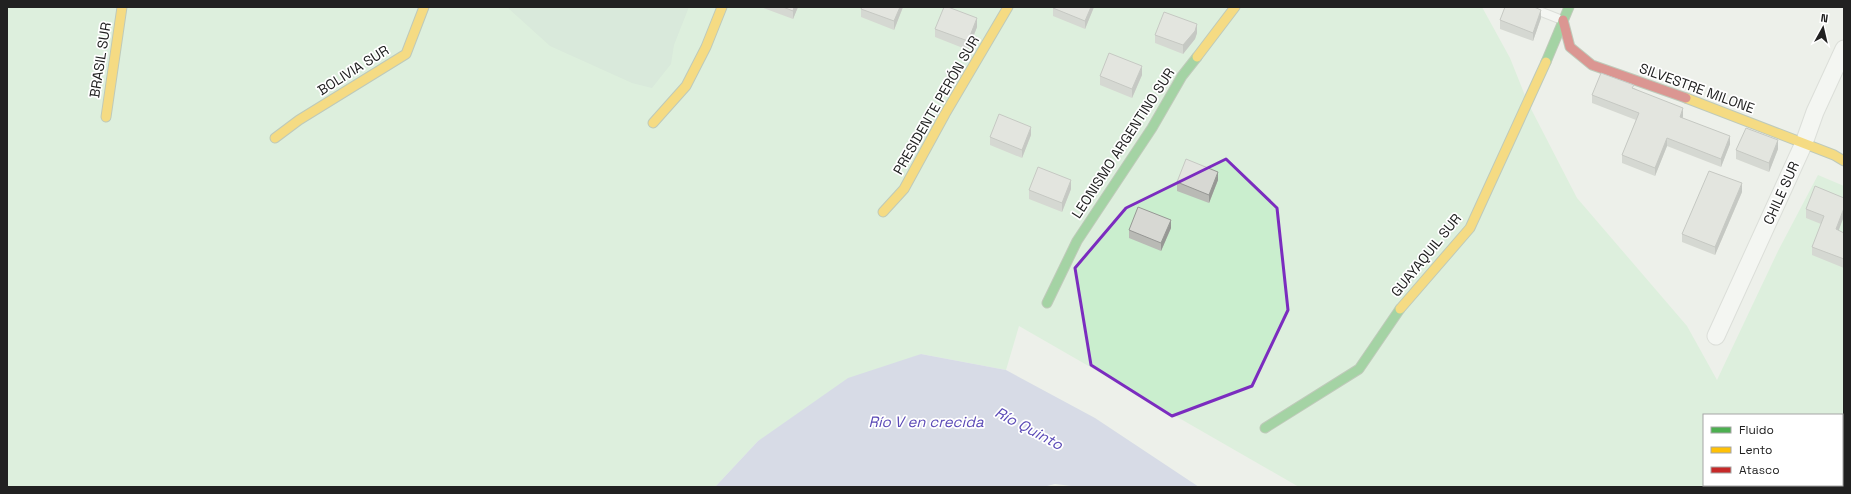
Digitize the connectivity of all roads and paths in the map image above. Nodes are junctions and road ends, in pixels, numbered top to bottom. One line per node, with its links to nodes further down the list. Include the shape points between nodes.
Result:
1 (122, 7): 10 (street, BRASIL SUR)
2 (424, 7): 12 (street, BOLIVIA SUR, via 406,54 299,120)
3 (722, 7): 11 (street, via 706,47 686,86)
4 (1008, 7): 15 (street, PRESIDENTE PERÓN SUR, via 904,189)
5 (1235, 7): 16 (street, LEONISMO ARGENTINO SUR, via 1182,76 1152,128 1077,241)
6 (1529, 7): 8 (lane)
7 (1569, 7): 8 (street, GUAYAQUIL SUR)
8 (1563, 20): 13 (street, SILVESTRE MILONE, via 1570,47 1592,65 1716,108); 18 (street, GUAYAQUIL SUR, via 1470,228 1404,303 1359,369)
9 (1844, 49): 13 (street, CHILE SUR)
10 (106, 117)
11 (653, 123)
12 (275, 138)
13 (1804, 143): 14 (street, SILVESTRE MILONE); 17 (street, CHILE SUR)
14 (1844, 161)
15 (883, 212)
16 (1047, 303)
17 (1716, 336)
18 (1265, 428)

